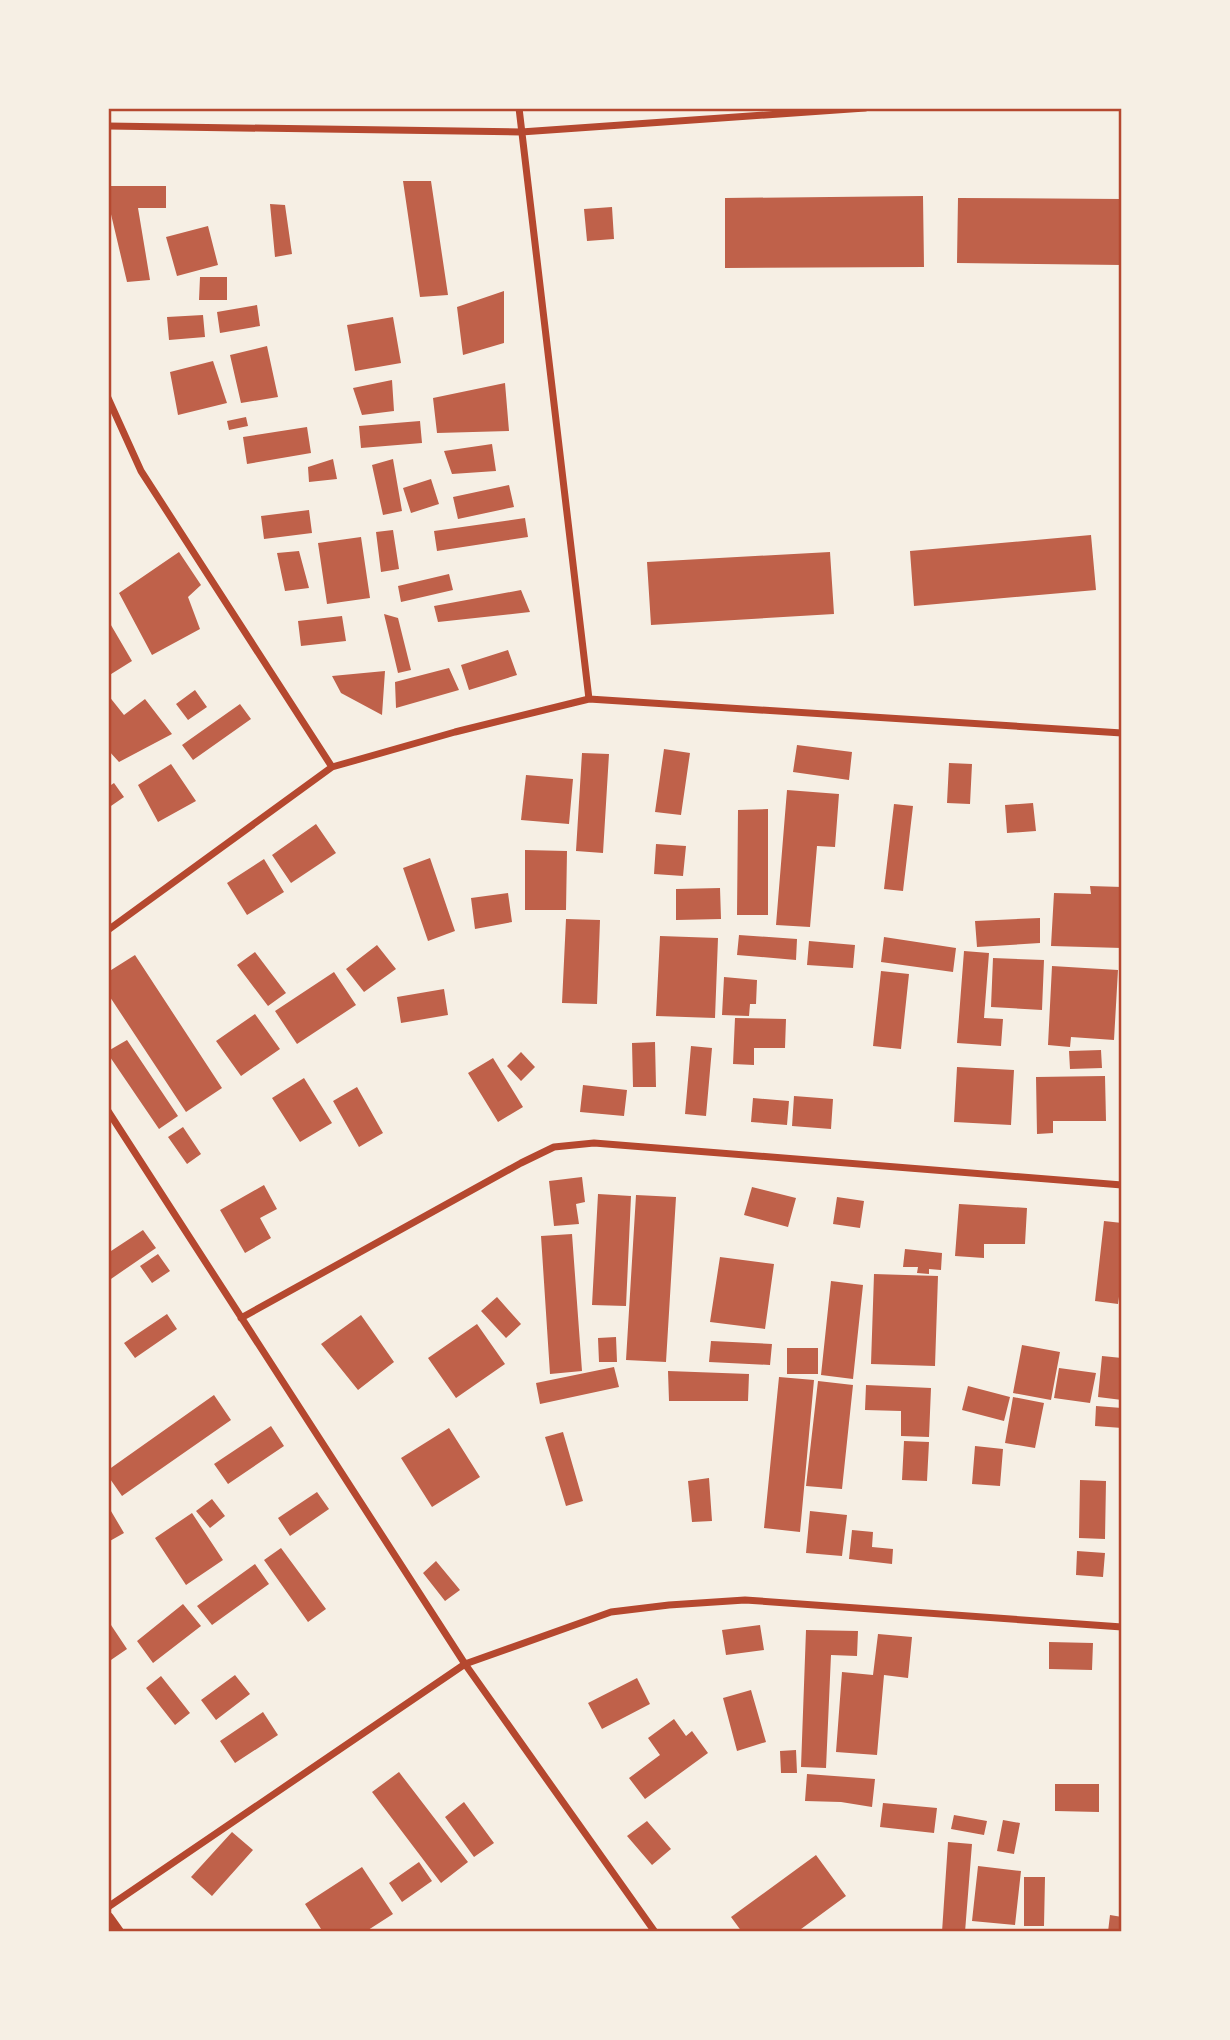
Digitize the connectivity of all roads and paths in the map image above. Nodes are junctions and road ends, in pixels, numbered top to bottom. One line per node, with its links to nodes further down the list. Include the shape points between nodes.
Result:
1 (519, 108): 4 (street)
2 (865, 108): 4 (street)
3 (108, 126): 4 (street)
4 (522, 132): 6 (street)
5 (108, 398): 8 (street, via 141,471)
6 (589, 699): 7 (street); 8 (street)
7 (1122, 733)
8 (332, 767): 9 (street)
9 (108, 930)
10 (108, 1111): 12 (street)
11 (1122, 1185): 12 (street, via 594,1143 554,1147)
12 (241, 1318): 14 (street)
13 (1122, 1628): 14 (street, via 745,1600 611,1612)
14 (466, 1664): 15 (street); 18 (street)
15 (108, 1906)
16 (108, 1918): 17 (street)
17 (118, 1931)
18 (655, 1931)

